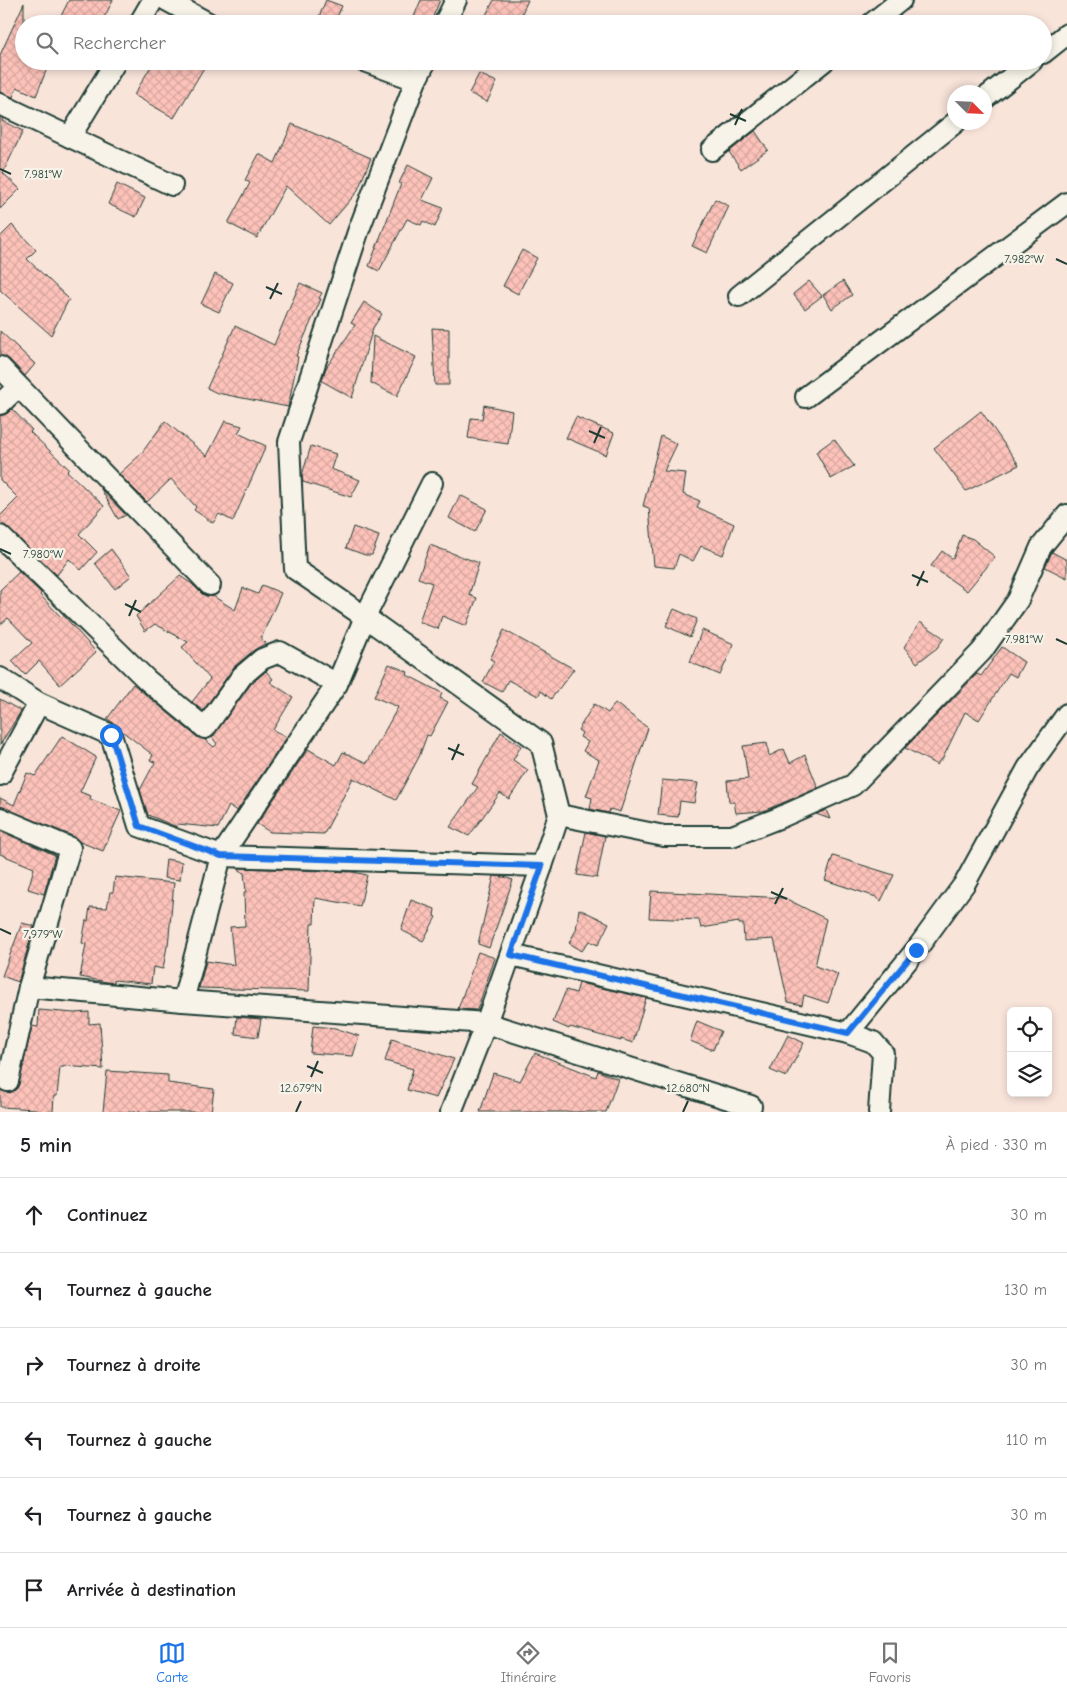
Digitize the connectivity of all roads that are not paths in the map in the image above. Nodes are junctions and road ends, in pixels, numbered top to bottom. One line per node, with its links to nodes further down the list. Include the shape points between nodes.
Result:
1 (153, 0): 5 (street)
2 (456, 0): 7 (street)
3 (901, 0): 8 (street)
4 (181, 3): 6 (street)
5 (144, 15)
6 (198, 15)
7 (448, 15)
8 (882, 15)
9 (1067, 34): 10 (street)
10 (1052, 45)
11 (111, 70): 20 (street)
12 (389, 70): 16 (street)
13 (421, 70): 16 (street)
14 (813, 70): 21 (street)
15 (1021, 70): 17 (street)
16 (416, 80): 33 (street, via 358,232 289,442 295,568)
17 (992, 93)
18 (0, 104): 20 (street)
19 (947, 129): 24 (street)
20 (70, 137): 22 (street)
21 (712, 150)
22 (172, 185)
23 (1067, 203): 27 (street)
24 (739, 296)
25 (0, 367): 26 (street)
26 (18, 387): 28 (street); 32 (street)
27 (806, 396)
28 (0, 404)
29 (432, 483): 33 (street)
30 (1067, 515): 39 (street, via 1041,547 1018,600 982,650 853,785 732,836 664,836)
31 (0, 536): 35 (street, via 147,680 205,728 242,676 262,659 280,652)
32 (210, 584)
33 (365, 617): 35 (street); 39 (street, via 541,743)
34 (0, 678): 36 (street)
35 (337, 684): 41 (street)
36 (40, 703): 38 (street); 41 (street, via 111,735 139,826)
37 (1067, 714): 47 (street, via 1028,768 965,883 916,950)
38 (0, 775)
39 (559, 815): 42 (street)
40 (0, 818): 44 (street, via 70,848)
41 (221, 856): 42 (street); 45 (street)
42 (542, 866): 43 (street)
43 (511, 955): 46 (street); 47 (street)
44 (29, 987): 45 (street); 48 (street, via 8,1081)
45 (183, 1001): 46 (street)
46 (486, 1024): 49 (street); 50 (street)
47 (848, 1033): 51 (street, via 873,1042 883,1053)
48 (0, 1077)
49 (751, 1106)
50 (451, 1112)
51 (879, 1112)

